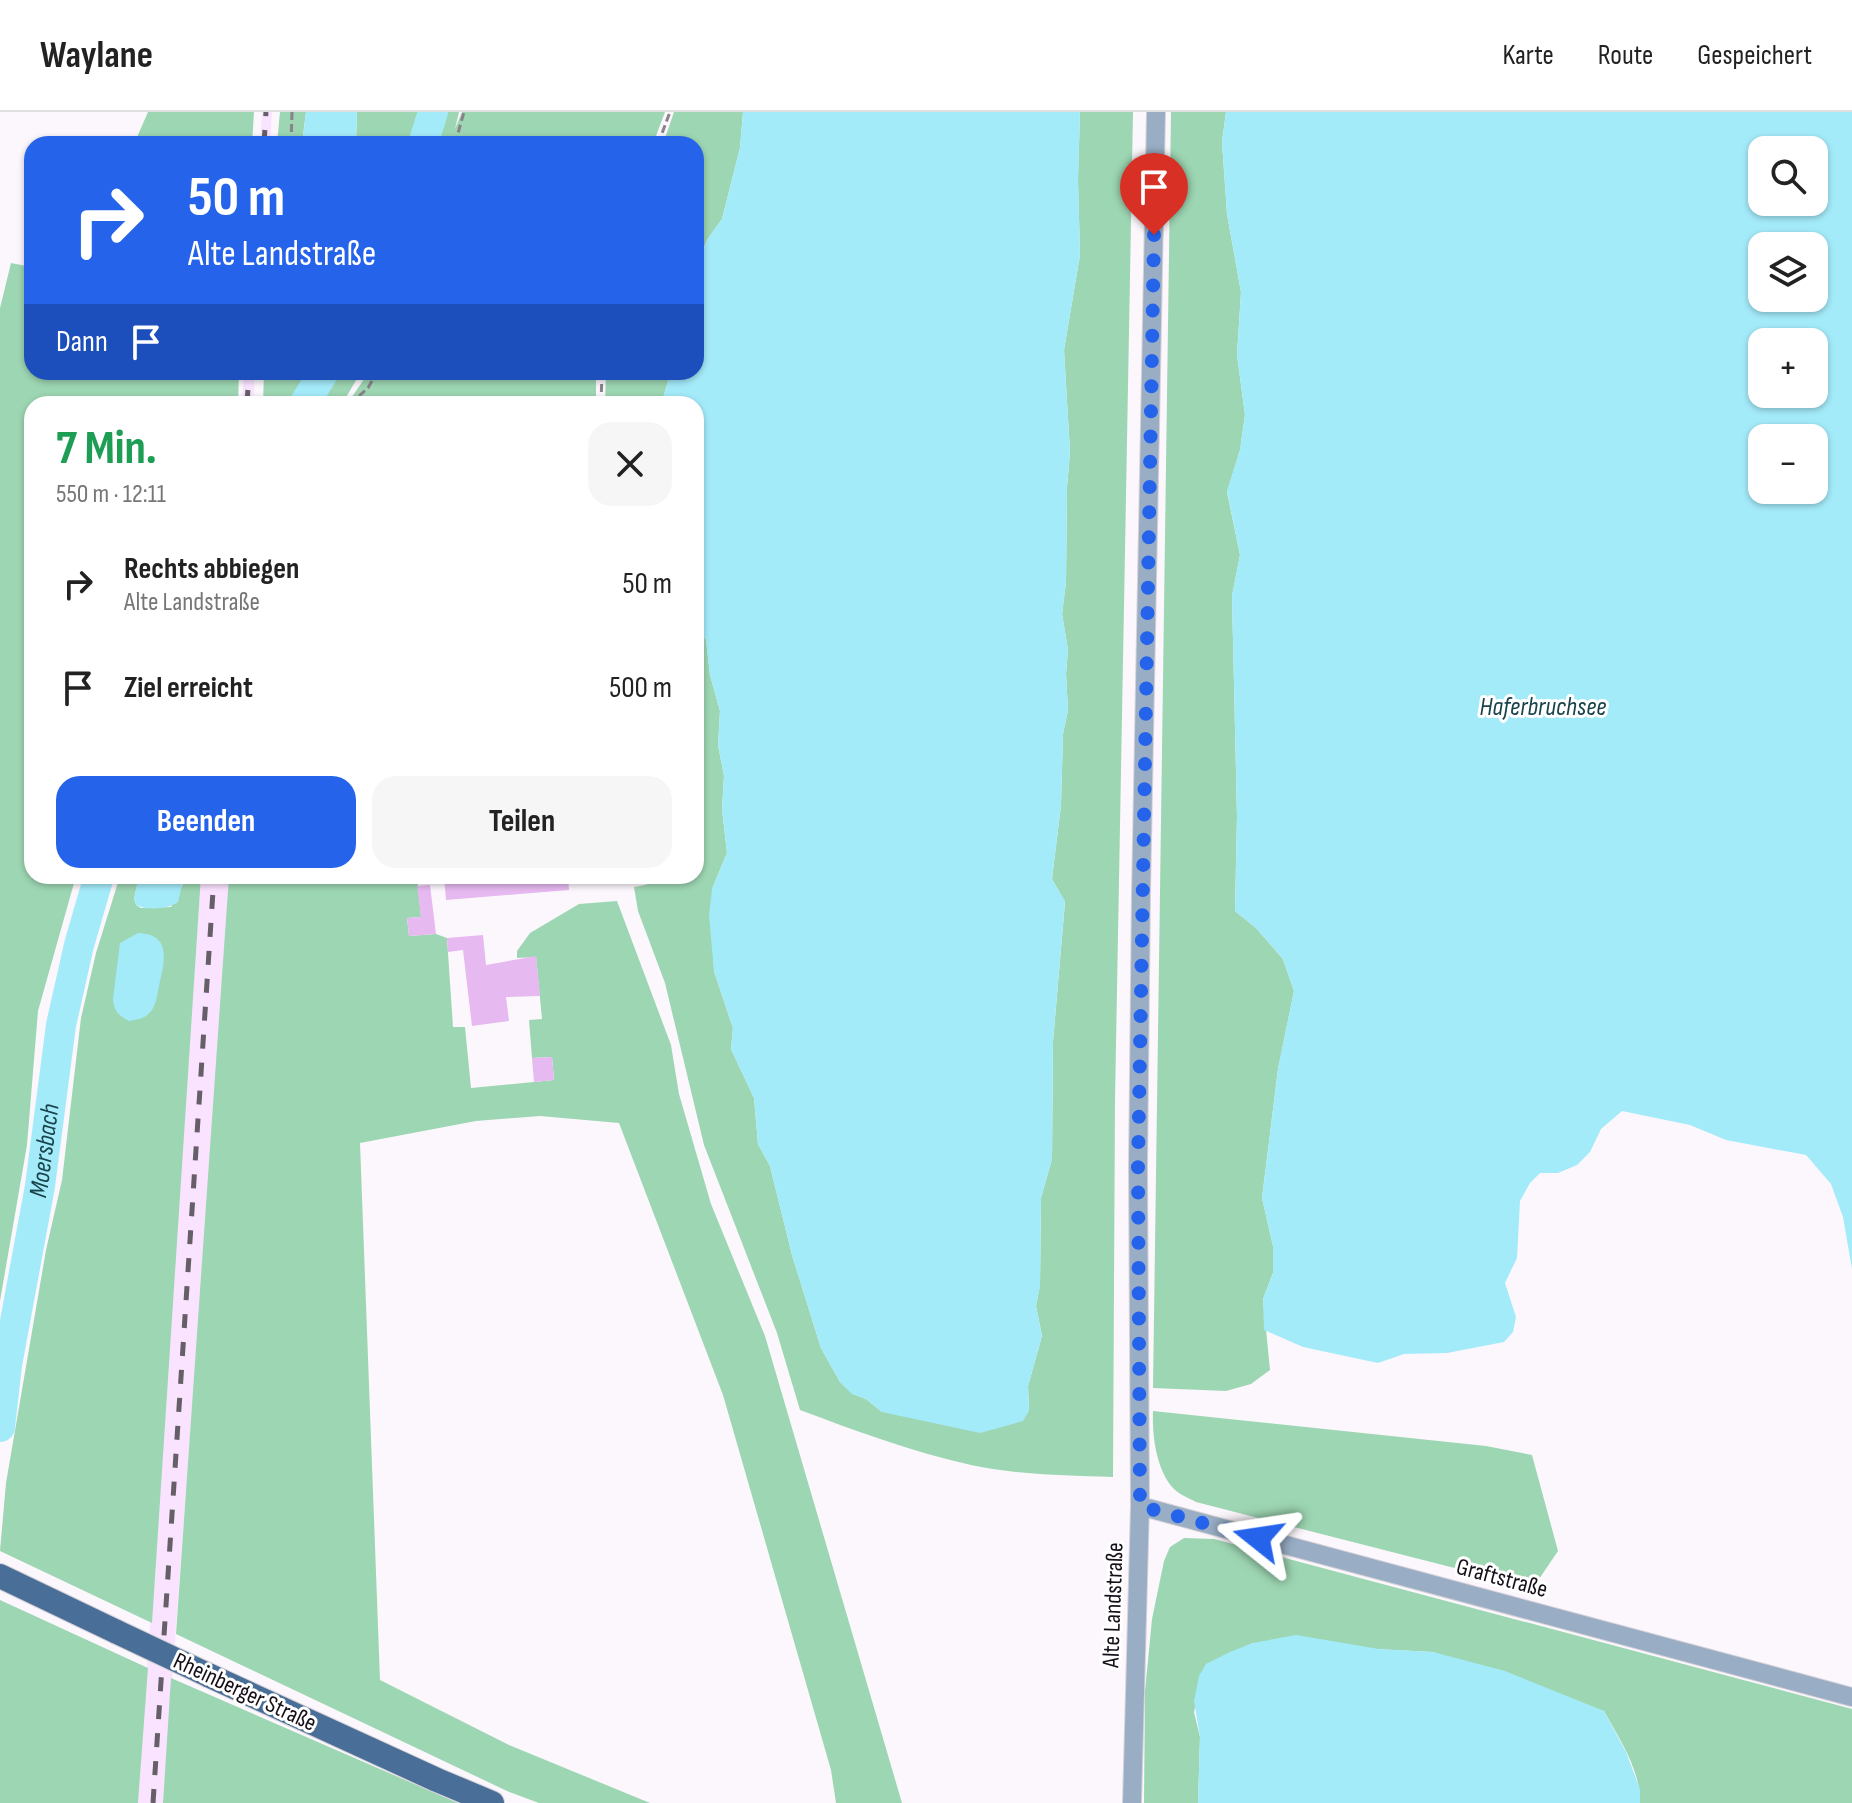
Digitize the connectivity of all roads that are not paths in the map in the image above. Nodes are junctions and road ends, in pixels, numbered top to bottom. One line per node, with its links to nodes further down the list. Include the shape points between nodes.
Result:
1 (1156, 112): 2 (street, Alte Landstraße, via 1138,1167)
2 (1140, 1506): 4 (street, Graftstraße); 6 (street, Alte Landstraße)
3 (0, 1576): 5 (main road, Rheinberger Straße, bridge)
4 (1852, 1697)
5 (492, 1803)
6 (1132, 1803)

